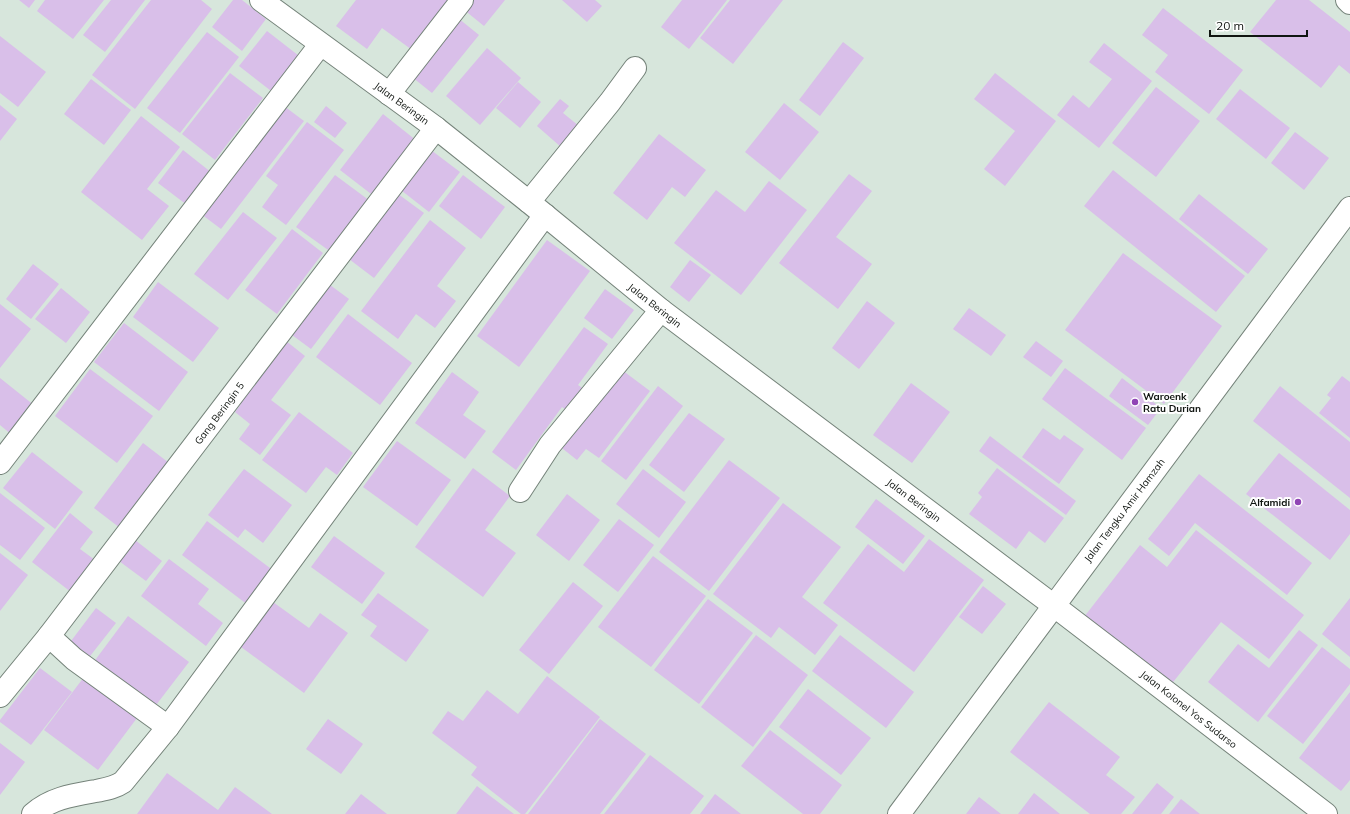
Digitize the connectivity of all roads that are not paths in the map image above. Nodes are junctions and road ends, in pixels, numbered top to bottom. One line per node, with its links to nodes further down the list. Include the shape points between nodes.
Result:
1 (462, 0): 7 (main road)
2 (1347, 0): 4 (main road)
3 (271, 3): 5 (main road, Jalan Beringin)
4 (1350, 3)
5 (320, 44): 7 (main road, Jalan Beringin); 12 (main road)
6 (636, 68): 9 (main road)
7 (389, 94): 8 (main road, Jalan Beringin)
8 (436, 128): 9 (main road, Jalan Beringin); 15 (main road, Gang Beringin 5)
9 (537, 208): 11 (main road, Jalan Beringin); 17 (main road)
10 (1350, 208): 14 (main road, Jalan Tengku Amir Hamzah)
11 (661, 310): 13 (main road, via 550,445); 14 (main road, Jalan Beringin)
12 (0, 463)
13 (520, 491)
14 (1053, 605): 19 (main road, Jalan Tengku Amir Hamzah); 20 (main road, Jalan Kolonel Yos Sudarso)
15 (48, 636): 16 (main road, Gang Beringin 5); 17 (main road, via 74,659)
16 (0, 696)
17 (168, 727): 18 (main road, via 123,782 116,787 66,796 52,801)
18 (33, 814)
19 (899, 814)
20 (1326, 814)

